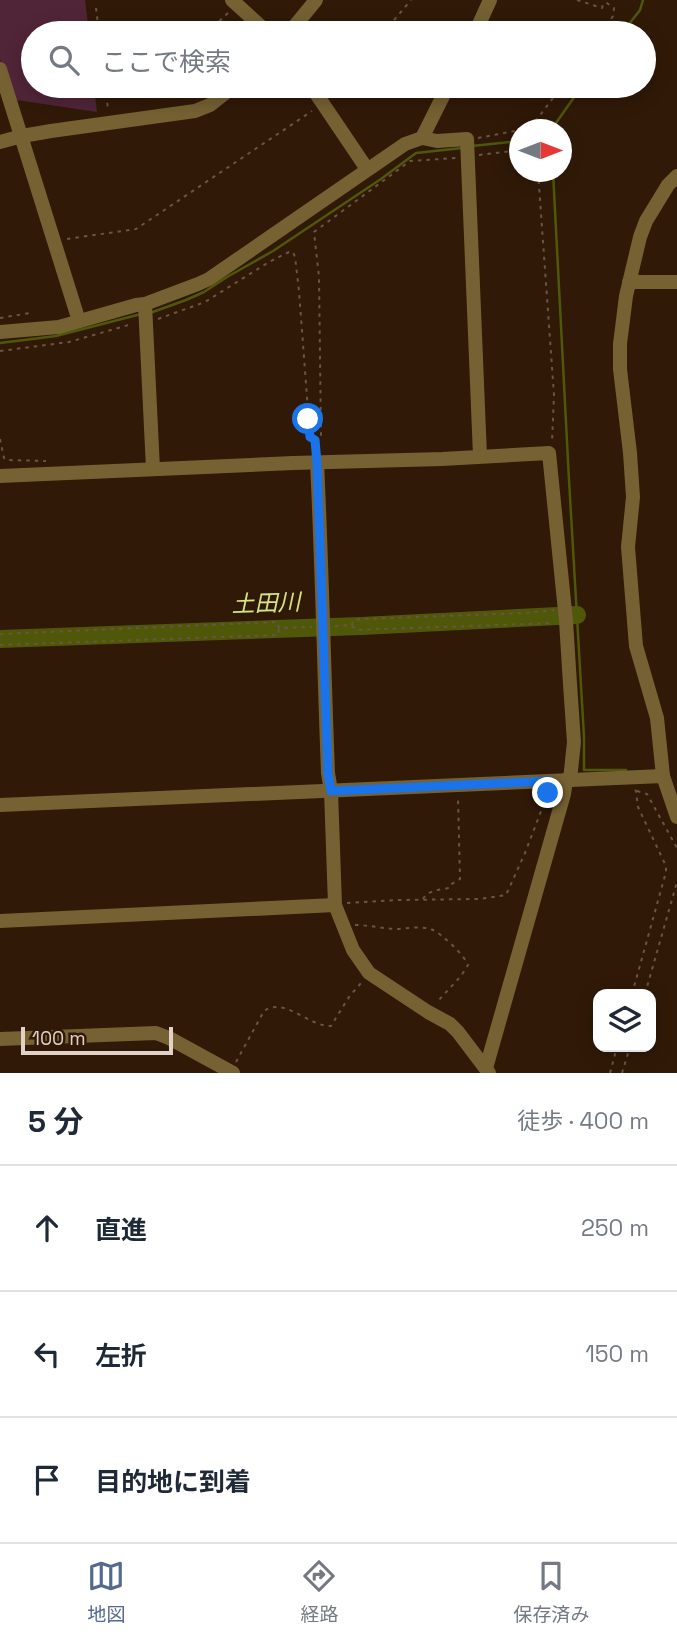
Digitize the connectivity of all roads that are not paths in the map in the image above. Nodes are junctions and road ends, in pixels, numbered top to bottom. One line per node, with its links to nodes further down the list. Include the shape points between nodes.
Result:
1 (316, 0): 5 (street)
2 (490, 0): 6 (street)
3 (235, 2): 4 (street)
4 (255, 21)
5 (299, 21)
6 (480, 21)
7 (0, 69): 11 (street)
8 (219, 98): 11 (street, via 204,108)
9 (319, 98): 14 (street)
10 (442, 98): 12 (street)
11 (22, 136): 13 (street); 19 (street)
12 (422, 138): 14 (street); 21 (street, via 467,139)
13 (0, 142)
14 (368, 169): 18 (street, via 209,279)
15 (677, 176): 16 (street, via 646,221)
16 (629, 282): 17 (street); 25 (street, via 620,369 632,486 628,547 633,624 657,718)
17 (677, 282)
18 (145, 304): 19 (street); 23 (street)
19 (79, 321): 20 (street)
20 (0, 332)
21 (480, 456): 22 (street); 26 (street, via 549,453 574,742)
22 (317, 463): 23 (street); 27 (street)
23 (153, 469): 24 (street)
24 (0, 476)
25 (663, 776): 26 (street); 29 (street)
26 (568, 780): 27 (street); 33 (street)
27 (331, 791): 28 (street); 30 (street)
28 (0, 805)
29 (677, 817)
30 (335, 904): 31 (street); 33 (street, via 369,973 450,1024)
31 (0, 921)
32 (0, 1040): 34 (street, via 156,1033)
33 (488, 1070)
34 (232, 1072)

